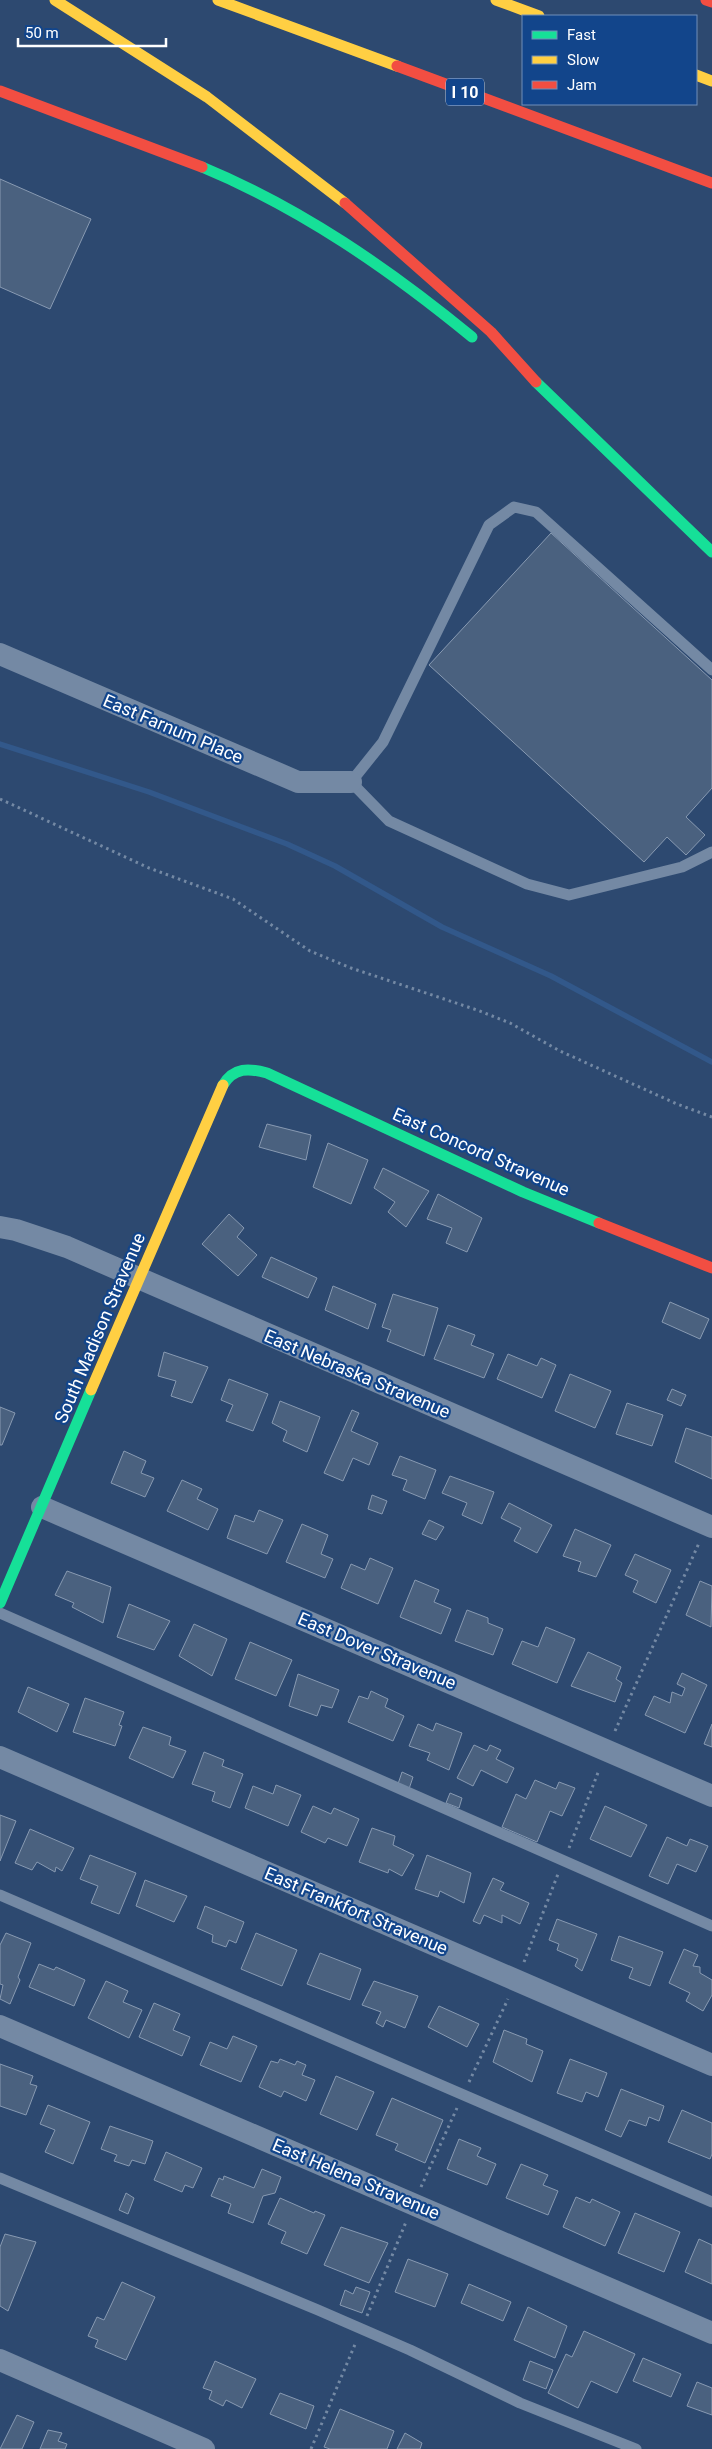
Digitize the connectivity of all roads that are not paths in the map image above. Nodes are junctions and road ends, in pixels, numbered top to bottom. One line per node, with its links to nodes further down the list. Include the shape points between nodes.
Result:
1 (55, 0): 13 (main road, via 207,97 308,174 439,283 491,332)
2 (218, 0): 10 (main road, I 10)
3 (496, 0): 6 (main road)
4 (706, 0): 5 (main road)
5 (712, 2)
6 (536, 15)
7 (697, 75): 8 (main road)
8 (712, 81)
9 (0, 91): 11 (main road, via 181,159 262,195 391,273)
10 (712, 183)
11 (481, 344)
12 (494, 354): 13 (main road)
13 (530, 376): 14 (main road)
14 (712, 552)
15 (0, 654): 17 (street, East Farnum Place, via 298,782)
16 (712, 670): 17 (lane, via 536,512 514,507 489,525 383,742)
17 (351, 782): 18 (lane, via 389,821 527,884 570,895 682,867)
18 (712, 852)
19 (237, 1070): 21 (main road, East Concord Stravenue, via 248,1068 267,1073 523,1192); 22 (main road, South Madison Stravenue, via 220,1090)
20 (0, 1226): 22 (street, East Nebraska Stravenue, via 67,1247)
21 (712, 1268)
22 (140, 1280): 23 (main road, South Madison Stravenue); 24 (street, East Nebraska Stravenue)
23 (42, 1507): 25 (main road, South Madison Stravenue); 28 (street, East Dover Stravenue)
24 (712, 1527)
25 (0, 1603)
26 (0, 1613): 30 (lane)
27 (0, 1757): 32 (street, East Frankfort Stravenue)
28 (712, 1796)
29 (0, 1896): 34 (lane)
30 (712, 1926)
31 (0, 2026): 35 (street, East Helena Stravenue)
32 (712, 2065)
33 (0, 2178): 38 (lane, via 335,2318 520,2403)
34 (712, 2202)
35 (712, 2333)
36 (0, 2360): 37 (street)
37 (204, 2449)
38 (636, 2449)

